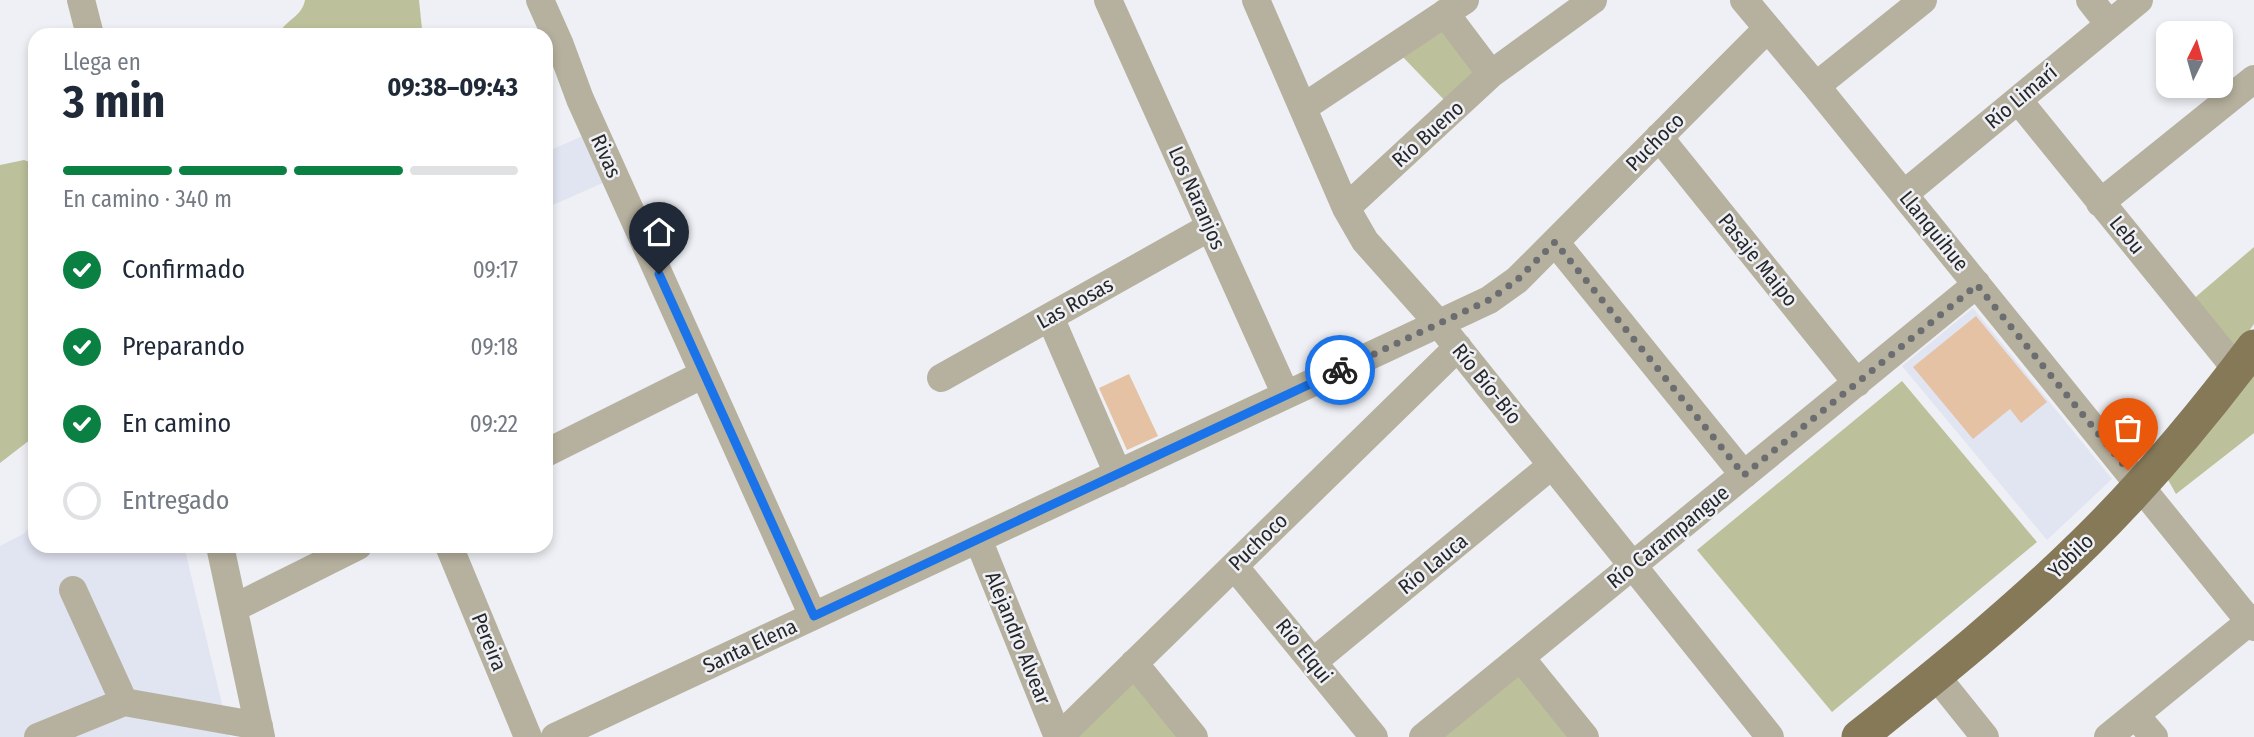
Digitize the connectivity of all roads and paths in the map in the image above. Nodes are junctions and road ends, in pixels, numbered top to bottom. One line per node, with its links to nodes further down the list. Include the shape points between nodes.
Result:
1 (81, 0): 12 (street)
2 (540, 0): 13 (street, Rivas)
3 (1108, 0): 25 (street, Los Naranjos)
4 (1593, 0): 16 (street, Río Bueno)
5 (1744, 0): 14 (street, Llanquihue)
6 (1923, 0): 18 (street)
7 (2090, 0): 11 (street)
8 (2139, 0): 11 (street, Río Limarí)
9 (1262, 2): 20 (street, Río Bío-Bío)
10 (1455, 7): 16 (street); 20 (street)
11 (2109, 24): 19 (street, Río Limarí)
12 (88, 28)
13 (551, 28)
14 (1768, 29): 18 (street, Llanquihue); 21 (street, Puchoco)
15 (553, 32): 32 (street, Rivas)
16 (1500, 66): 24 (street, Río Bueno)
17 (2254, 79): 23 (street)
18 (1816, 86): 22 (street, Llanquihue)
19 (2018, 100): 22 (street, Río Limarí); 23 (street, Lebu)
20 (1304, 107): 24 (street, Río Bío-Bío)
21 (1659, 137): 26 (street, Puchoco); 34 (street, Pasaje Maipo)
22 (1904, 194): 27 (street, Llanquihue)
23 (2101, 203): 31 (street, Lebu)
24 (1346, 208): 29 (street, Río Bío-Bío, via 1378,257)
25 (1210, 228): 28 (street, Las Rosas); 35 (street, Los Naranjos)
26 (1555, 242): 29 (street, Puchoco, via 1504,291); 39 (street)
27 (1977, 285): 34 (street, Río Carampangue); 40 (street, Llanquihue)
28 (1050, 317): 33 (street, Las Rosas); 38 (street)
29 (1439, 324): 30 (street, Río Bío-Bío); 35 (street, Santa Elena)
30 (1458, 347): 37 (street, Río Bío-Bío); 45 (street, Puchoco)
31 (2245, 359): 40 (main road, Yobilo)
32 (704, 374): 36 (street); 49 (street, Rivas)
33 (941, 378)
34 (1857, 383): 39 (street, Río Carampangue)
35 (1286, 395): 38 (street, Santa Elena)
36 (553, 450)
37 (1552, 465): 46 (street, Río Bío-Bío); 52 (street, Río Lauca)
38 (1118, 474): 41 (street, Santa Elena)
39 (1744, 475): 46 (street, Río Carampangue)
40 (2140, 485): 50 (street, Llanquihue); 54 (main road, Yobilo, via 2052,574)
41 (978, 539): 49 (street, Santa Elena); 62 (street, Alejandro Alvear)
42 (222, 553): 48 (street)
43 (344, 553): 48 (street)
44 (452, 553): 60 (street, Pereira)
45 (1234, 566): 52 (street, Río Elqui); 53 (street, Puchoco)
46 (1633, 566): 51 (street, Río Carampangue); 67 (street, Río Bío-Bío)
47 (73, 590): 55 (street)
48 (234, 608): 58 (street)
49 (814, 616): 57 (street, Santa Elena)
50 (2253, 622): 56 (street)
51 (1521, 658): 65 (street, Río Carampangue); 66 (street)
52 (1313, 662): 64 (street, Río Elqui)
53 (1134, 663): 62 (street, Puchoco); 63 (street)
54 (1936, 676): 68 (main road, Yobilo); 69 (street)
55 (124, 702): 58 (street); 59 (street)
56 (2135, 715): 70 (street); 71 (street)
57 (611, 725): 61 (street, Santa Elena)
58 (260, 732)
59 (38, 737)
60 (528, 737)
61 (555, 737)
62 (1058, 737)
63 (1194, 737)
64 (1374, 737)
65 (1423, 737)
66 (1585, 737)
67 (1770, 737)
68 (1860, 737)
69 (1985, 737)
70 (2108, 737)
71 (2154, 737)

